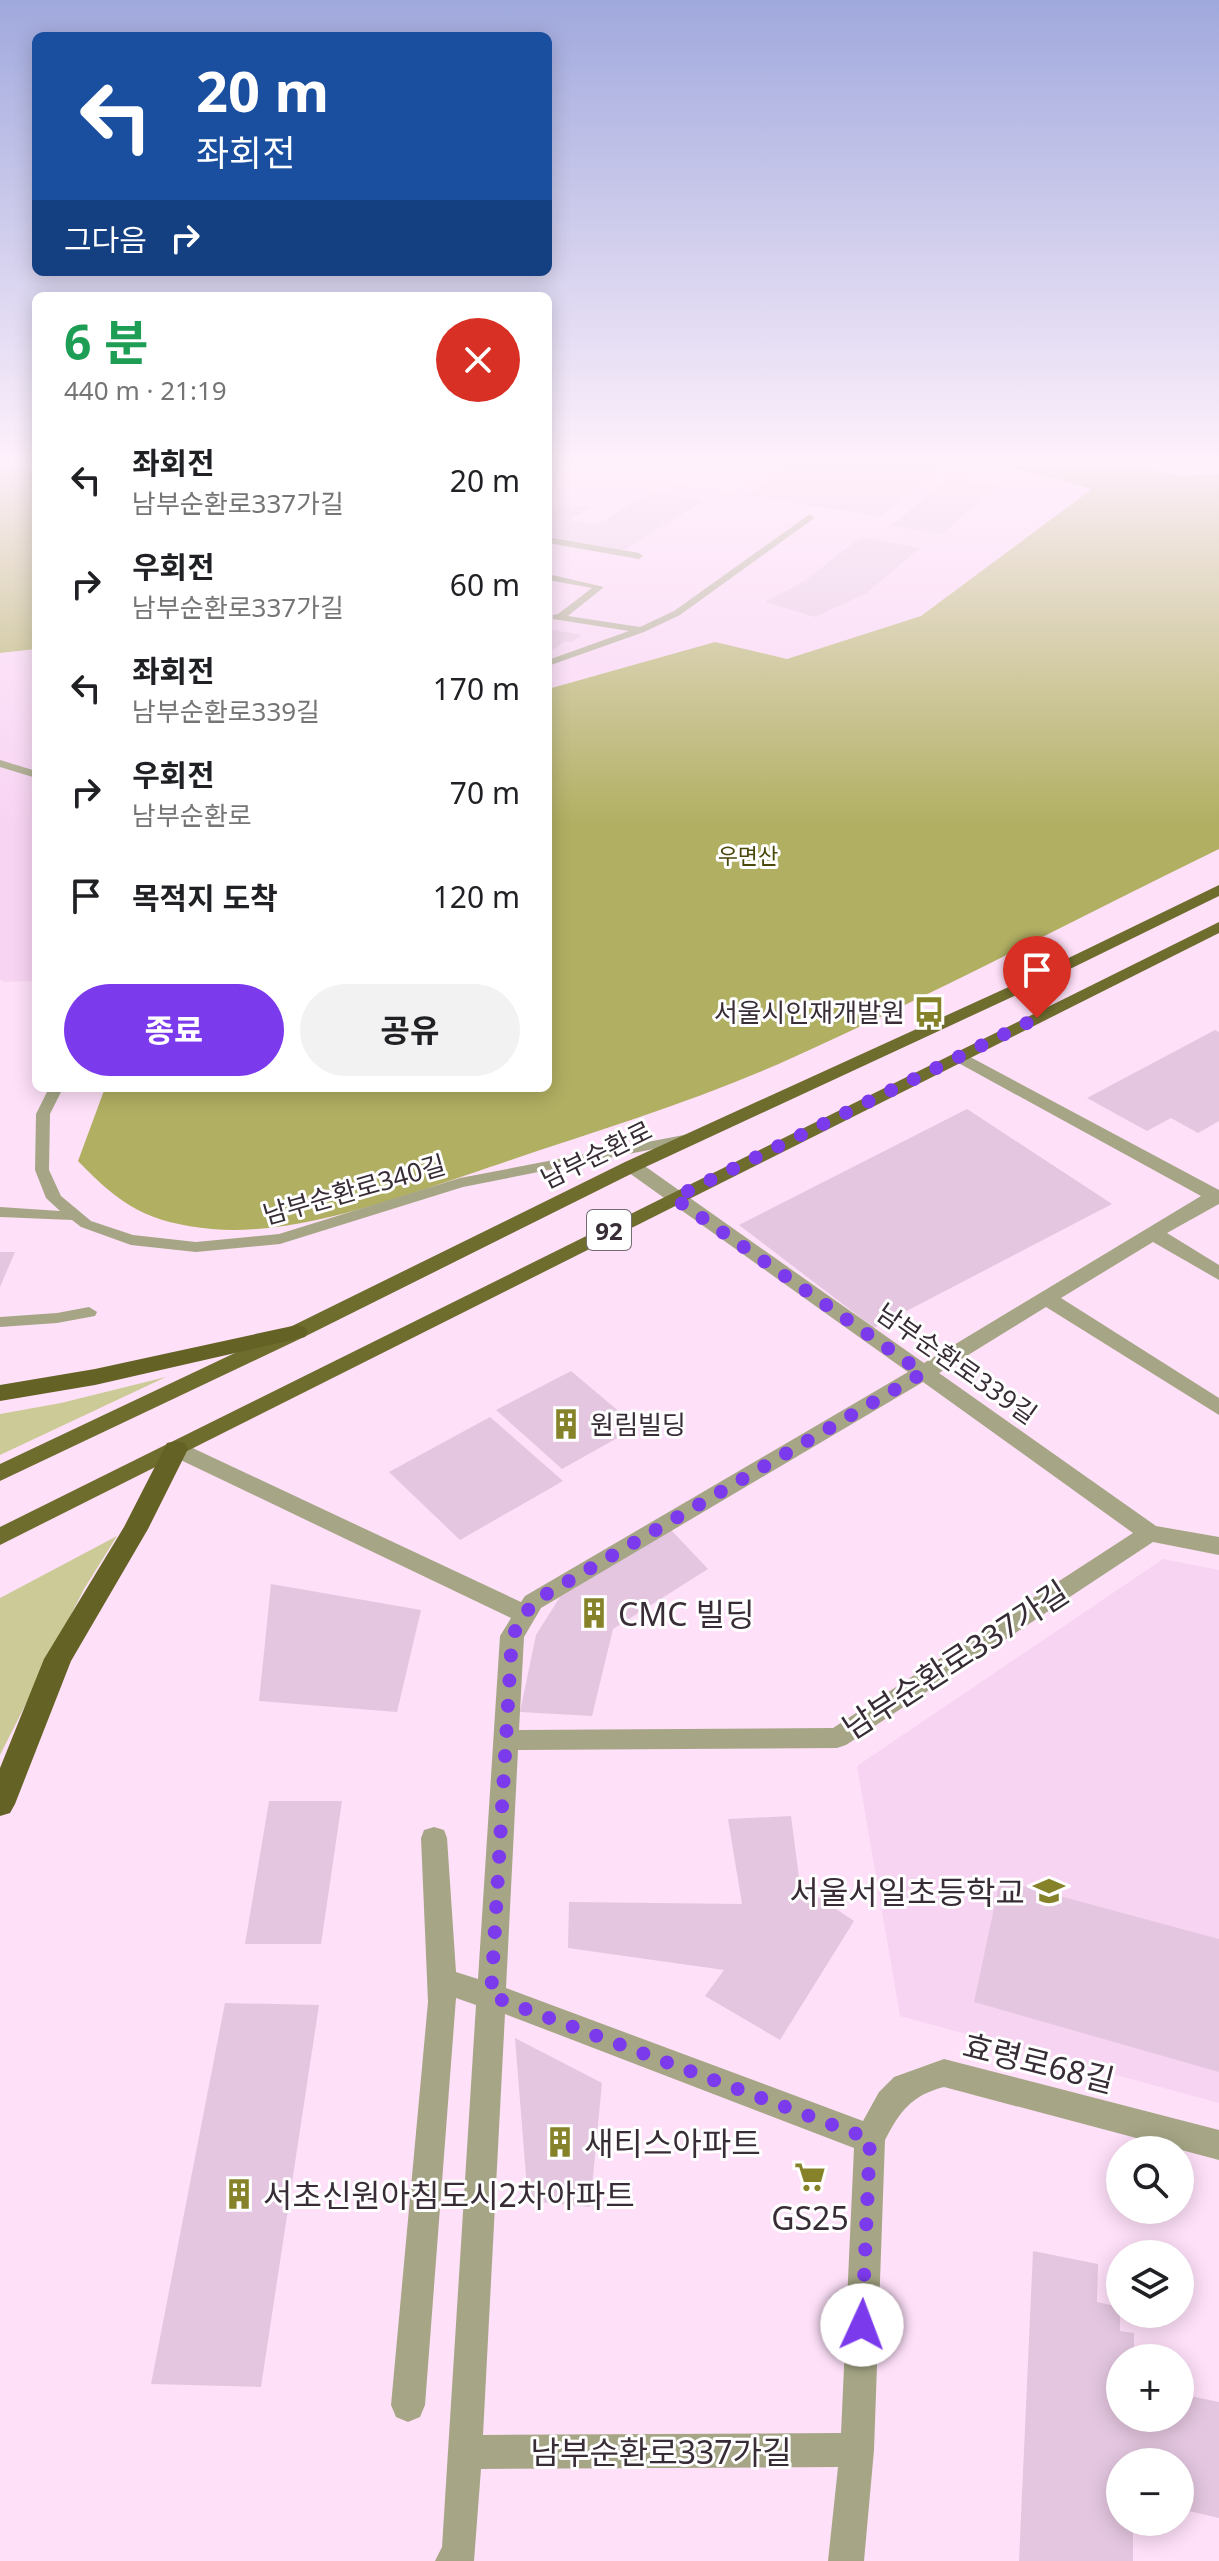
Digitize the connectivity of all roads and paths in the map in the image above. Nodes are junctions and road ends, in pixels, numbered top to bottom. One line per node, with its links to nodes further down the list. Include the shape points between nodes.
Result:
1 (591, 586): 3 (lane, via 599,587)
2 (715, 586): 4 (lane)
3 (553, 617): 4 (lane)
4 (641, 630): 5 (lane)
5 (552, 662)
6 (0, 763): 7 (lane)
7 (32, 774)
8 (1219, 890): 12 (main road, 남부순환로 / 92)
9 (1219, 927): 10 (main road, 92)
10 (959, 1056): 14 (main road, 92); 15 (street)
11 (54, 1092): 17 (lane, 남부순환로340길, via 43,1114 42,1170 54,1198)
12 (695, 1137): 13 (main road, 남부순환로 / 92); 17 (lane, 남부순환로340길, via 460,1183 280,1239 183,1246 131,1240)
13 (632, 1166): 14 (street, 남부순환로339길); 23 (main road, 남부순환로 / 92)
14 (674, 1198): 24 (street, 남부순환로339길); 27 (main road, 92)
15 (1216, 1198): 18 (street)
16 (0, 1212): 17 (lane)
17 (76, 1217)
18 (1153, 1233): 19 (street); 20 (street)
19 (1219, 1274)
20 (1046, 1298): 24 (street); 26 (street)
21 (89, 1312): 22 (lane)
22 (0, 1322)
23 (297, 1332): 25 (highway); 28 (main road, 남부순환로 / 92)
24 (923, 1373): 29 (street, 남부순환로339길); 32 (street, via 533,1602)
25 (0, 1393)
26 (1219, 1408)
27 (176, 1449): 30 (main road, 92); 32 (street); 34 (highway, via 58,1659)
28 (0, 1473)
29 (1150, 1533): 31 (street, 남부순환로339길); 33 (street, 남부순환로337가길, via 837,1738)
30 (0, 1537)
31 (1219, 1546)
32 (525, 1614): 33 (street, via 512,1636)
33 (506, 1740): 35 (street)
34 (0, 1804)
35 (491, 1996): 36 (street); 38 (street, via 442,1981 434,1838 442,2002); 40 (street)
36 (870, 2139): 37 (street, 효령로68길, via 889,2100 912,2080 944,2073); 39 (street)
37 (1219, 2145)
38 (408, 2405)
39 (857, 2450): 40 (street, 남부순환로337가길); 42 (street)
40 (465, 2452): 41 (street, via 459,2554)
41 (453, 2561)
42 (846, 2561)

